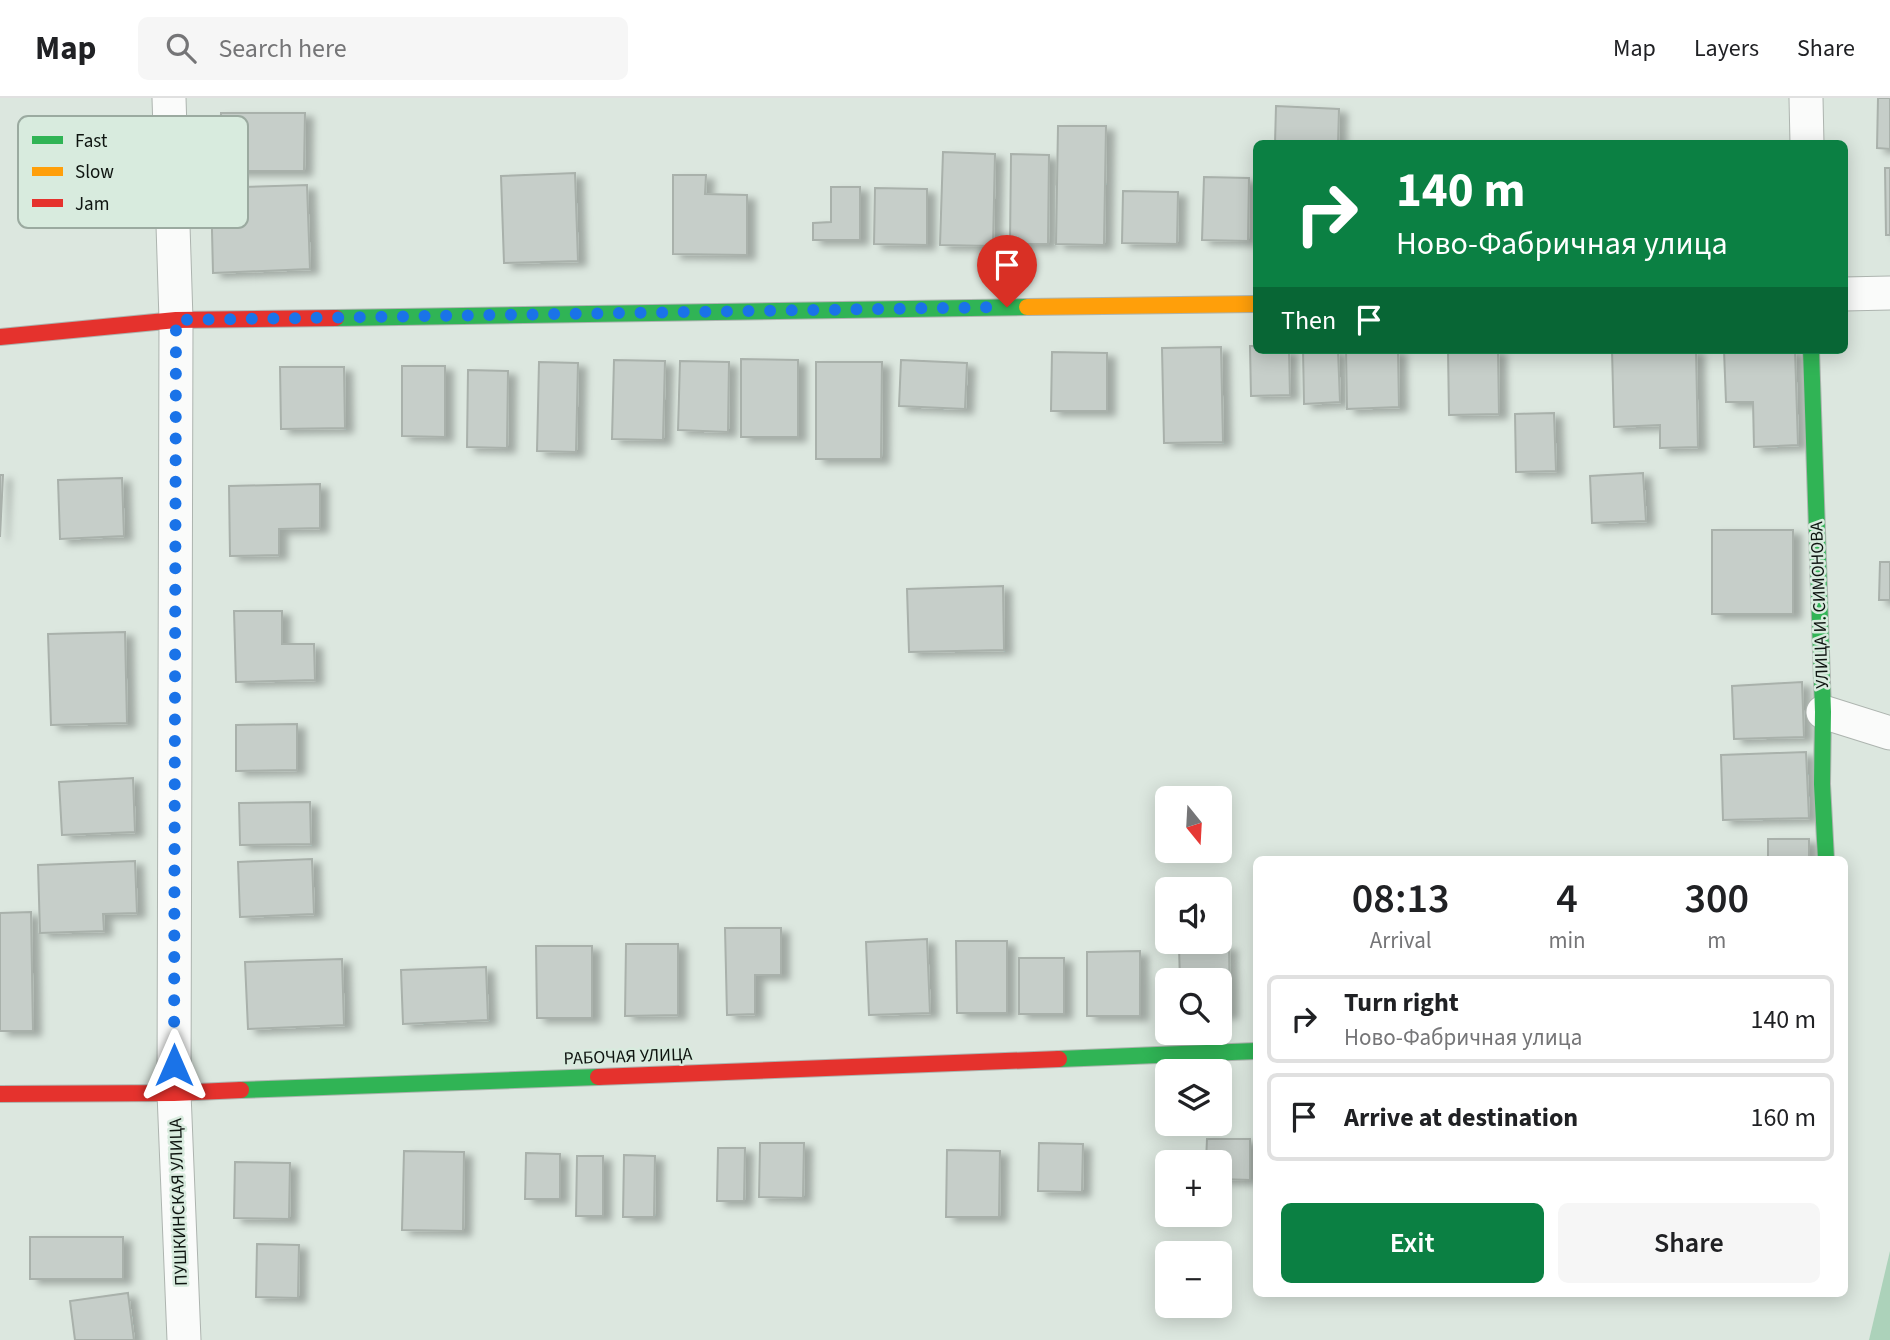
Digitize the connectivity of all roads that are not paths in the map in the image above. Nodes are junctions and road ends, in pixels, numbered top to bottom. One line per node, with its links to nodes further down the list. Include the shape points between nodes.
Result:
1 (169, 98): 3 (street, ПУШКИНСКАЯ УЛИЦА)
2 (1806, 98): 4 (street)
3 (170, 116)
4 (1807, 140)
5 (173, 228): 9 (street, ПУШКИНСКАЯ УЛИЦА)
6 (1890, 293): 7 (street)
7 (1848, 294)
8 (1253, 304): 9 (street)
9 (176, 320): 10 (street); 16 (street, ПУШКИНСКАЯ УЛИЦА)
10 (0, 337)
11 (1811, 354): 12 (street, УЛИЦА И. СИМОНОВА)
12 (1823, 712): 13 (street); 14 (street, УЛИЦА И. СИМОНОВА)
13 (1890, 733)
14 (1826, 856)
15 (1253, 1051): 16 (street, РАБОЧАЯ УЛИЦА)
16 (174, 1093): 17 (street, РАБОЧАЯ УЛИЦА); 18 (street, ПУШКИНСКАЯ УЛИЦА)
17 (0, 1094)
18 (184, 1340)

